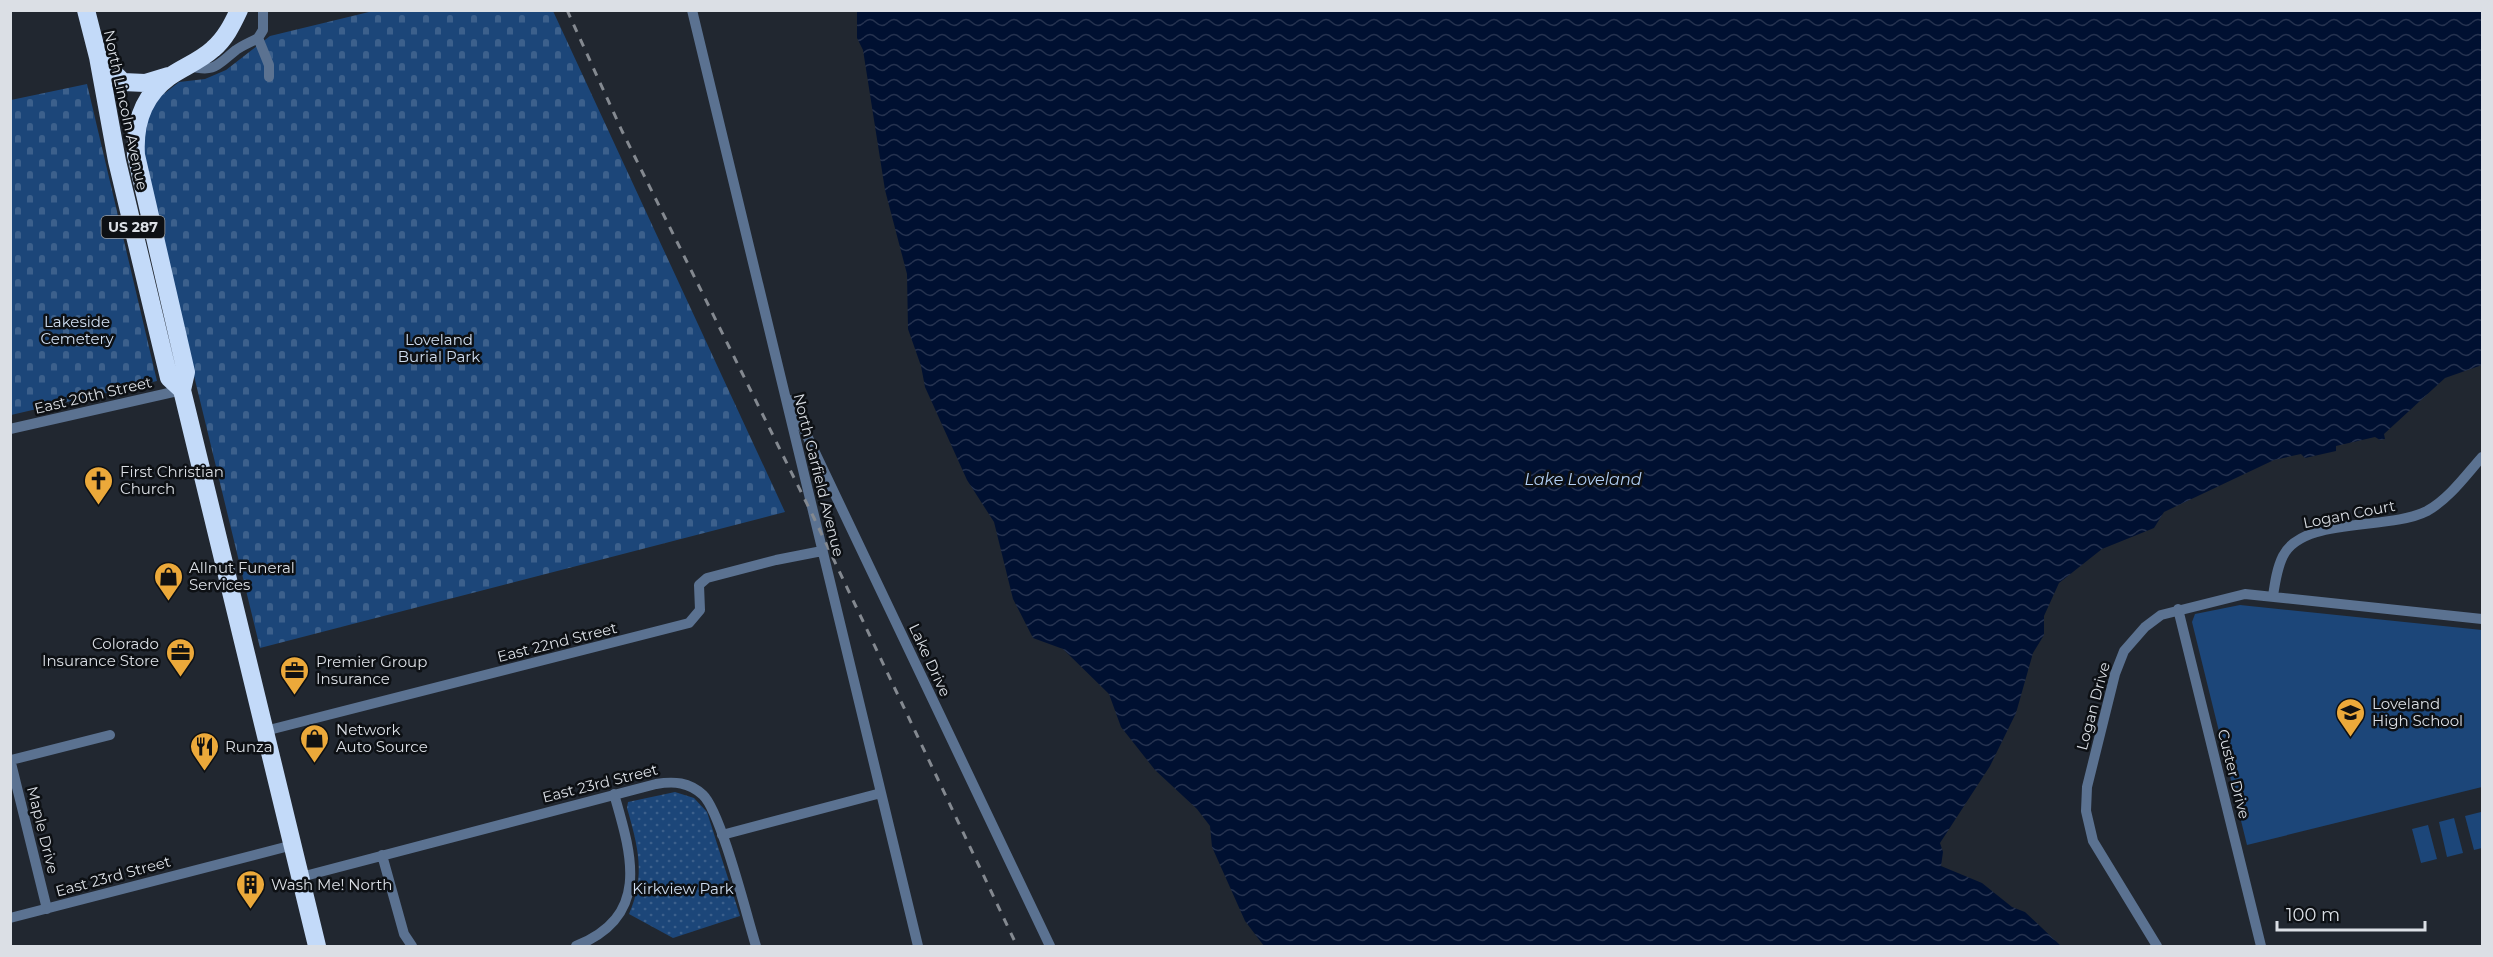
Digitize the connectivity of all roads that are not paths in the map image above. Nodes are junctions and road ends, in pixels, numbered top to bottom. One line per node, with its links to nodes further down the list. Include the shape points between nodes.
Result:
1 (86, 10): 6 (highway, North Lincoln Avenue / US 287)
2 (239, 10): 7 (highway, US 287, via 222,40)
3 (263, 10): 5 (street, via 263,30)
4 (692, 10): 10 (street, North Garfield Avenue)
5 (258, 38): 7 (street, via 212,68); 9 (street, via 269,65)
6 (98, 57): 8 (highway, via 123,82 145,83); 11 (highway, North Lincoln Avenue / US 287, via 117,161 170,378)
7 (189, 66): 8 (highway, US 287)
8 (170, 76): 11 (highway, US 287, via 143,106 135,136 136,155 186,372)
9 (269, 77)
10 (783, 387): 14 (street, North Garfield Avenue); 34 (street, Lake Drive)
11 (182, 390): 12 (street, East 20th Street); 18 (highway, North Lincoln Avenue / US 287)
12 (10, 429)
13 (2482, 457): 15 (street, Logan Court, via 2439,503 2426,511 2396,521 2302,536 2283,554)
14 (822, 551): 18 (street, East 22nd Street, via 707,578 699,585 700,610 689,623); 21 (street, North Garfield Avenue)
15 (2273, 596): 16 (street, Logan Drive, via 2235,595); 17 (street, Logan Drive)
16 (2178, 609): 35 (street, Logan Drive, via 2152,620 2121,656 2086,793 2091,837); 36 (street, Custer Drive)
17 (2482, 619)
18 (265, 731): 24 (highway, North Lincoln Avenue / US 287)
19 (110, 735): 20 (street)
20 (11, 760): 27 (street, Maple Drive)
21 (881, 793): 23 (street); 33 (street, North Garfield Avenue)
22 (614, 794): 23 (street, East 23rd Street, via 670,782 692,786 709,802); 25 (street, East 23rd Street); 31 (street, via 632,861 627,899 611,925)
23 (722, 835): 32 (street, East 23rd Street)
24 (293, 845): 26 (highway, North Lincoln Avenue / US 287); 27 (street, East 23rd Street)
25 (382, 855): 26 (street, East 23rd Street); 30 (street, via 404,934)
26 (301, 878): 29 (highway, North Lincoln Avenue / US 287)
27 (47, 909): 28 (street, East 23rd Street)
28 (10, 918)
29 (317, 946)
30 (412, 946)
31 (576, 946)
32 (756, 946)
33 (918, 946)
34 (1050, 946)
35 (2157, 946)
36 (2262, 946)

